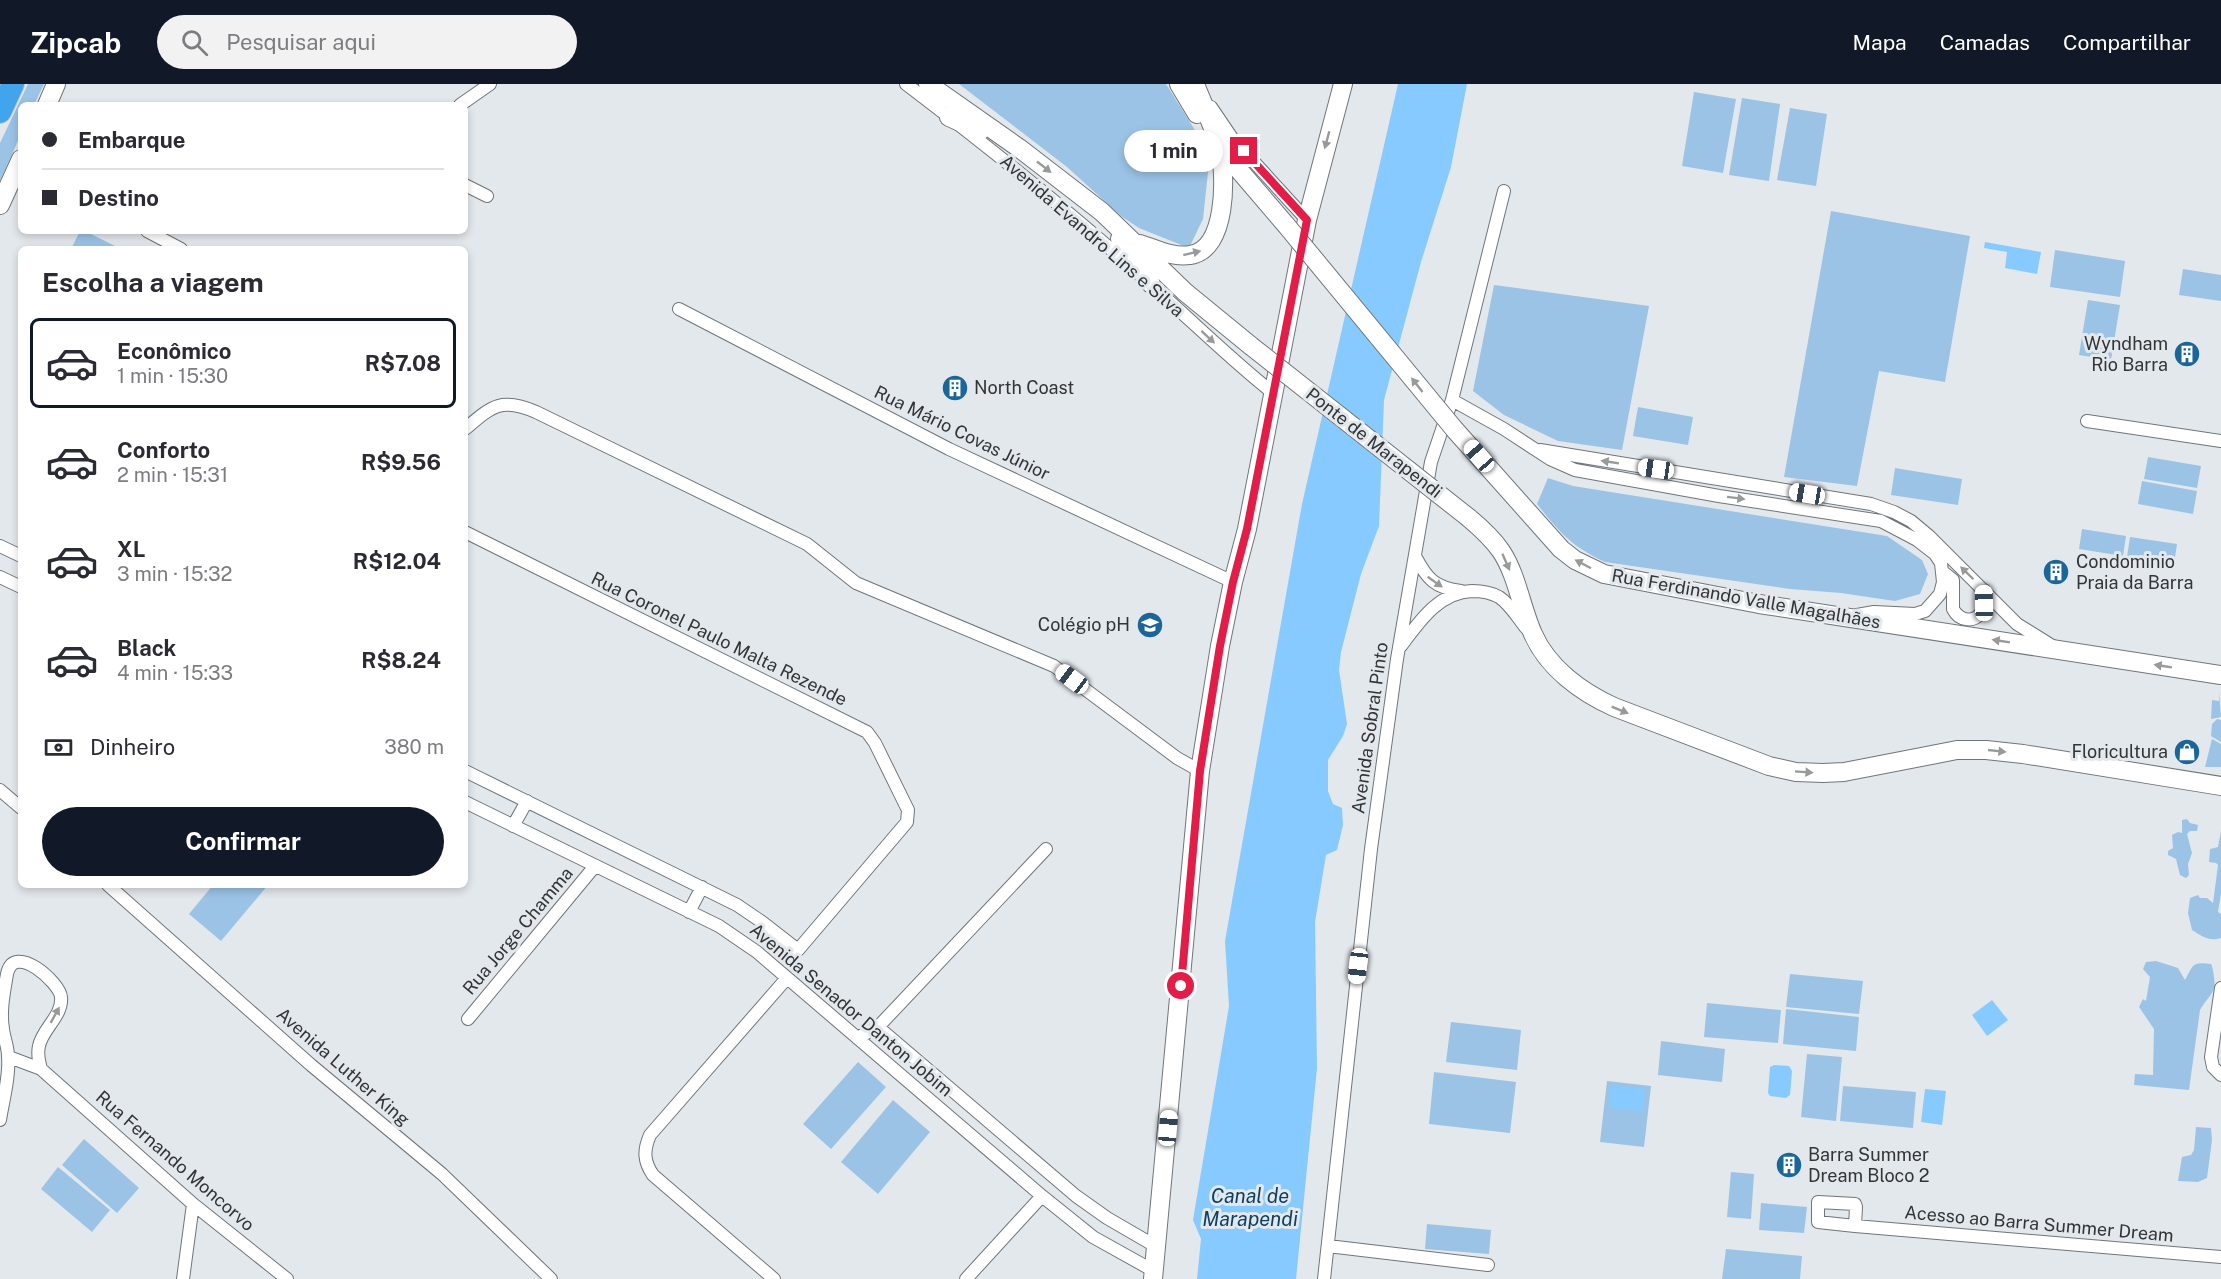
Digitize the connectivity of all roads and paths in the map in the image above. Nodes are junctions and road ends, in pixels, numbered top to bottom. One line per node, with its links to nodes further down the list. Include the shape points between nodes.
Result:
1 (13, 84): 11 (highway)
2 (57, 84): 9 (street)
3 (490, 84): 10 (street)
4 (906, 84): 12 (street, Avenida Evandro Lins e Silva)
5 (928, 84): 14 (street, Avenida Evandro Lins e Silva)
6 (1179, 84): 13 (street)
7 (1195, 84): 13 (street); 21 (street, via 1232,138)
8 (1343, 84): 21 (street, one-way to 21)
9 (48, 102)
10 (464, 102)
11 (0, 112)
12 (949, 117): 14 (street); 25 (street, Avenida Evandro Lins e Silva, via 1049,195)
13 (1219, 147): 23 (street, one-way to 13, via 1176,255 1198,253 1208,246 1215,233 1224,186); 46 (street, Rua Ferdinando Valle Magalhães, one-way to 13, bridge, via 1604,574 1561,549 1455,430)
14 (1019, 148): 20 (street, Avenida Evandro Lins e Silva, one-way to 20)
15 (18, 168): 19 (street)
16 (468, 186): 18 (street)
17 (1504, 191): 29 (street, Avenida Sobral Pinto)
18 (487, 196)
19 (0, 205)
20 (1102, 212): 23 (street, Avenida Evandro Lins e Silva); 25 (street)
21 (1307, 220): 28 (street)
22 (153, 234): 24 (street)
23 (1136, 243): 27 (street, Avenida Evandro Lins e Silva, via 1185,292)
24 (175, 246)
25 (1150, 284): 28 (street, Avenida Evandro Lins e Silva, one-way to 28)
26 (679, 309): 42 (street, Rua Mário Covas Júnior, via 949,449)
27 (1251, 346): 47 (street, Ponte de Marapendi, one-way to 47, bridge, via 1492,539 1503,553)
28 (1273, 393): 42 (street)
29 (1452, 400): 33 (street); 39 (street, Avenida Sobral Pinto, via 1431,462)
30 (2087, 421): 32 (street)
31 (468, 426): 51 (street, via 498,405 519,405 536,412 807,544 856,583 1054,666)
32 (2221, 441)
33 (1539, 450): 34 (street, via 1575,470); 35 (street, one-way to 33)
34 (1636, 481): 35 (street, via 1648,475 1719,486); 40 (street, one-way to 40, via 1881,521 1927,547 1941,563)
35 (1742, 483): 44 (street, one-way to 35, via 1929,536 1894,512 1871,504)
36 (468, 533): 64 (street, Rua Coronel Paulo Malta Rezende, via 867,732 909,810 907,822)
37 (0, 546): 38 (street)
38 (18, 555)
39 (1415, 556): 45 (street, one-way to 45, via 1432,581 1446,589); 48 (street, Avenida Sobral Pinto)
40 (1943, 572): 44 (street, via 1953,580 1953,609 1962,619 1969,620 1982,612); 46 (street, via 1940,594 1916,615 1874,612)
41 (0, 578): 43 (street)
42 (1233, 582): 51 (street)
43 (18, 586)
44 (1984, 590): 49 (street, via 2017,624)
45 (1465, 592): 47 (street, via 1497,596); 48 (street, via 1439,603)
46 (1844, 618): 49 (street, Rua Ferdinando Valle Magalhães, one-way to 46)
47 (1534, 636): 53 (street, one-way to 53, via 1560,671 1592,697 1787,770 1844,772 1957,750 1986,750)
48 (1399, 650): 77 (street, Avenida Sobral Pinto, via 1371,849)
49 (2059, 650): 50 (street, Rua Ferdinando Valle Magalhães, one-way to 49)
50 (2221, 675)
51 (1200, 771): 78 (street)
52 (468, 772): 55 (street, Avenida Senador Danton Jobim)
53 (2217, 784)
54 (0, 790): 57 (street)
55 (527, 801): 58 (street); 61 (street, Avenida Senador Danton Jobim)
56 (468, 804): 58 (street, Avenida Senador Danton Jobim)
57 (18, 805)
58 (513, 826): 60 (street, Avenida Senador Danton Jobim)
59 (1046, 849): 68 (street)
60 (595, 867): 63 (street, Avenida Senador Danton Jobim); 67 (street, Rua Jorge Chamma)
61 (702, 887): 63 (street); 64 (street, Avenida Senador Danton Jobim, via 737,905)
62 (111, 888): 84 (street, Avenida Luther King, via 311,1065 442,1174)
63 (689, 912): 65 (street, Avenida Senador Danton Jobim, via 736,936)
64 (798, 950)
65 (787, 978): 69 (street, Avenida Senador Danton Jobim); 85 (street, via 650,1135 644,1154 653,1175)
66 (2221, 988): 72 (street, via 2211,1057 2213,1067)
67 (468, 1019)
68 (878, 1027): 69 (street); 78 (street, Avenida Senador Danton Jobim, via 1076,1196)
69 (857, 1038): 74 (street, Avenida Senador Danton Jobim)
70 (9, 1057): 71 (street, Rua Fernando Moncorvo); 71 (street, one-way to 70, via 38,1047 62,999 57,986 20,960 9,967 2,1006); 73 (street)
71 (40, 1069): 75 (street, Rua Fernando Moncorvo)
72 (2221, 1075)
73 (0, 1120)
74 (1042, 1196): 81 (street, Avenida Senador Danton Jobim, via 1096,1240); 86 (street)
75 (194, 1203): 82 (street); 83 (street, Rua Fernando Moncorvo)
76 (1855, 1226): 79 (street, Acesso ao Barra Summer Dream)
77 (1328, 1246): 80 (street); 87 (street, Avenida Sobral Pinto)
78 (1157, 1247): 81 (street)
79 (2221, 1257)
80 (1488, 1265)
81 (1154, 1275)
82 (183, 1279)
83 (287, 1279)
84 (551, 1279)
85 (774, 1279)
86 (966, 1279)
87 (1324, 1279)

